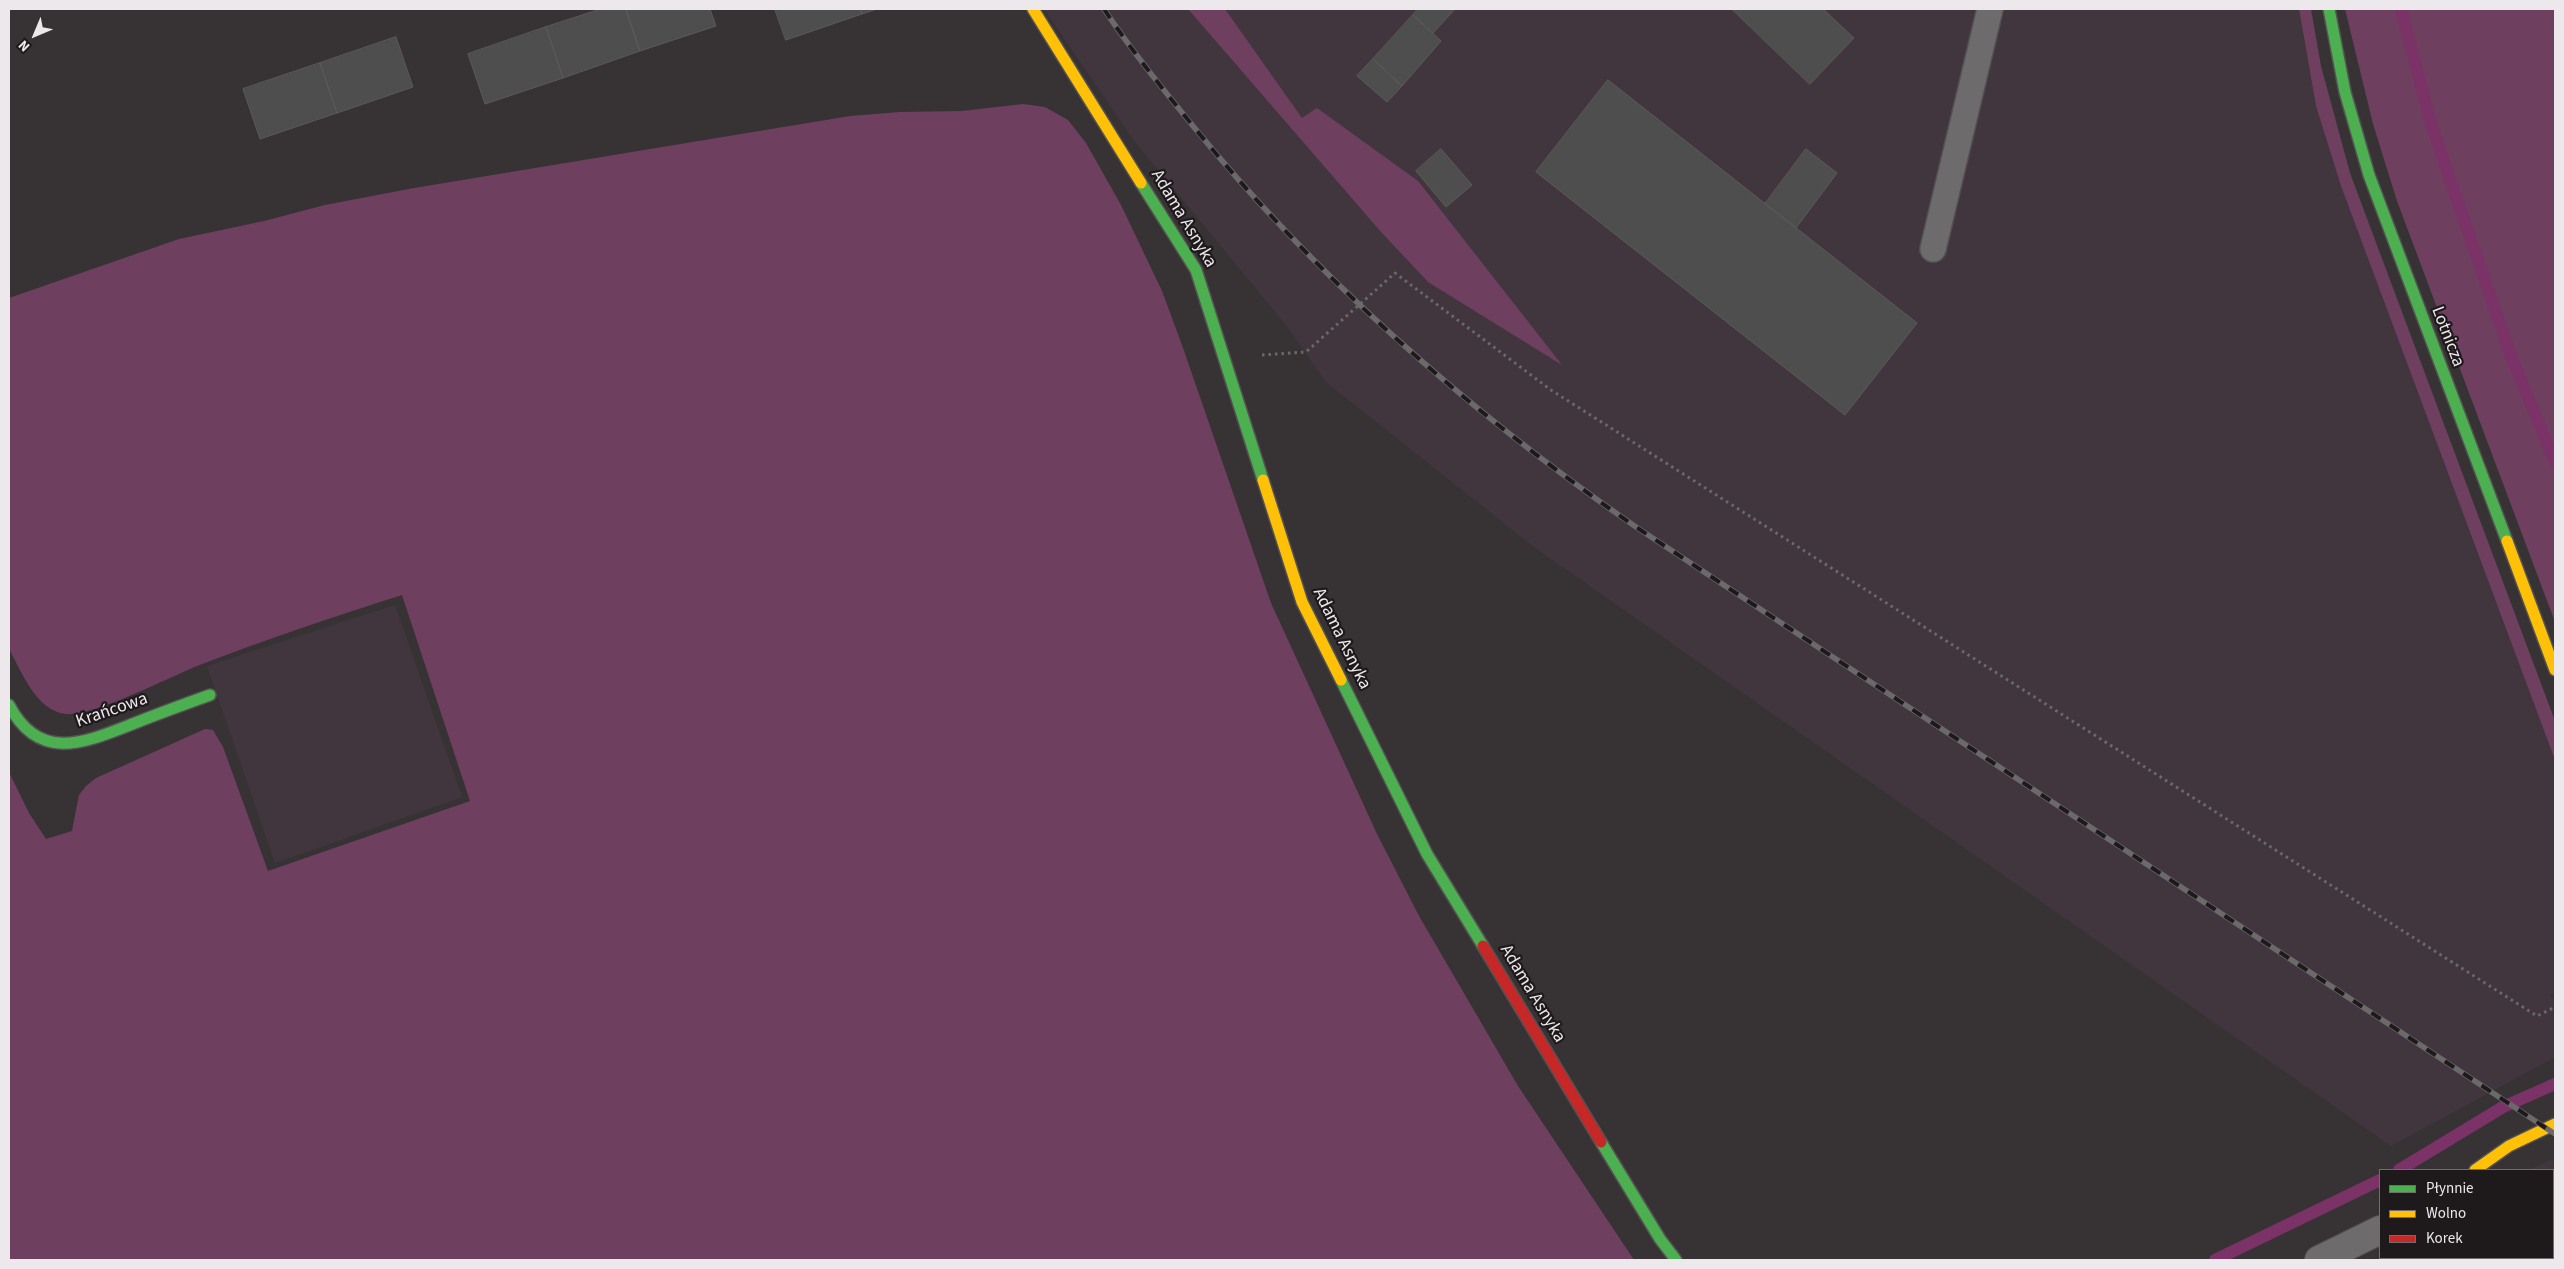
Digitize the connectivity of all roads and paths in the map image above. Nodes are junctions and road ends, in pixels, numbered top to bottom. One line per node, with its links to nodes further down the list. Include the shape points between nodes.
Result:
1 (1033, 9): 5 (street, Adama Asnyka, via 1196,270)
2 (1990, 9): 4 (lane)
3 (2329, 9): 6 (street, Lotnicza, via 2345,92 2369,175)
4 (1934, 249)
5 (1224, 357): 9 (path, via 1306,352 1395,273 1551,390 2537,1016); 13 (street, Adama Asnyka, via 1302,602 1423,845 1660,1239)
6 (2555, 670)
7 (210, 695): 8 (street, Krańcowa, via 94,738 66,744 48,742 31,734 15,718)
8 (9, 705)
9 (2555, 1007)
10 (2555, 1124): 11 (street, via 2509,1146)
11 (2476, 1169)
12 (2379, 1230): 14 (street)
13 (1676, 1260)
14 (2319, 1260)

